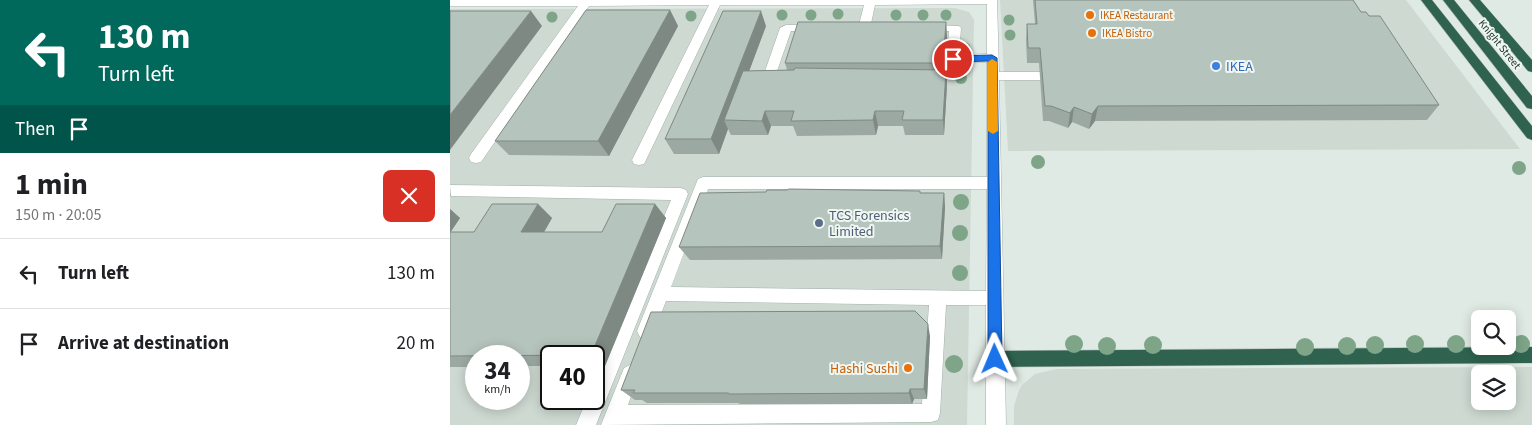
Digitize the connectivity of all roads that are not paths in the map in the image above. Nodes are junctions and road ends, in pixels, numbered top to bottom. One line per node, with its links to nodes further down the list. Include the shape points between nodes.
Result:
1 (1426, 0): 20 (highway)
2 (1448, 0): 19 (highway, Knight Street)
3 (1474, 0): 15 (highway, Knight Street)
4 (1485, 0): 15 (highway)
5 (552, 1): 11 (street); 12 (street)
6 (656, 1): 7 (street); 11 (street)
7 (722, 1): 8 (street); 22 (street)
8 (840, 1): 9 (street)
9 (870, 1): 10 (street); 16 (street, via 869,28 786,28)
10 (992, 1): 14 (street)
11 (586, 2): 21 (street)
12 (452, 5)
13 (910, 28): 14 (street, via 955,28 953,59)
14 (992, 58): 17 (street)
15 (1532, 66)
16 (770, 74)
17 (992, 76): 18 (street); 23 (street)
18 (1040, 76)
19 (1532, 105)
20 (1532, 135)
21 (476, 158)
22 (640, 160)
23 (993, 183): 25 (street, via 703,183); 27 (street)
24 (451, 190): 31 (street, via 681,194)
25 (660, 294): 26 (street); 30 (street)
26 (938, 297): 27 (street); 30 (street, via 931,413)
27 (994, 298): 29 (street)
28 (1532, 355): 29 (highway)
29 (995, 359): 32 (street)
30 (613, 420)
31 (586, 425)
32 (996, 425)

